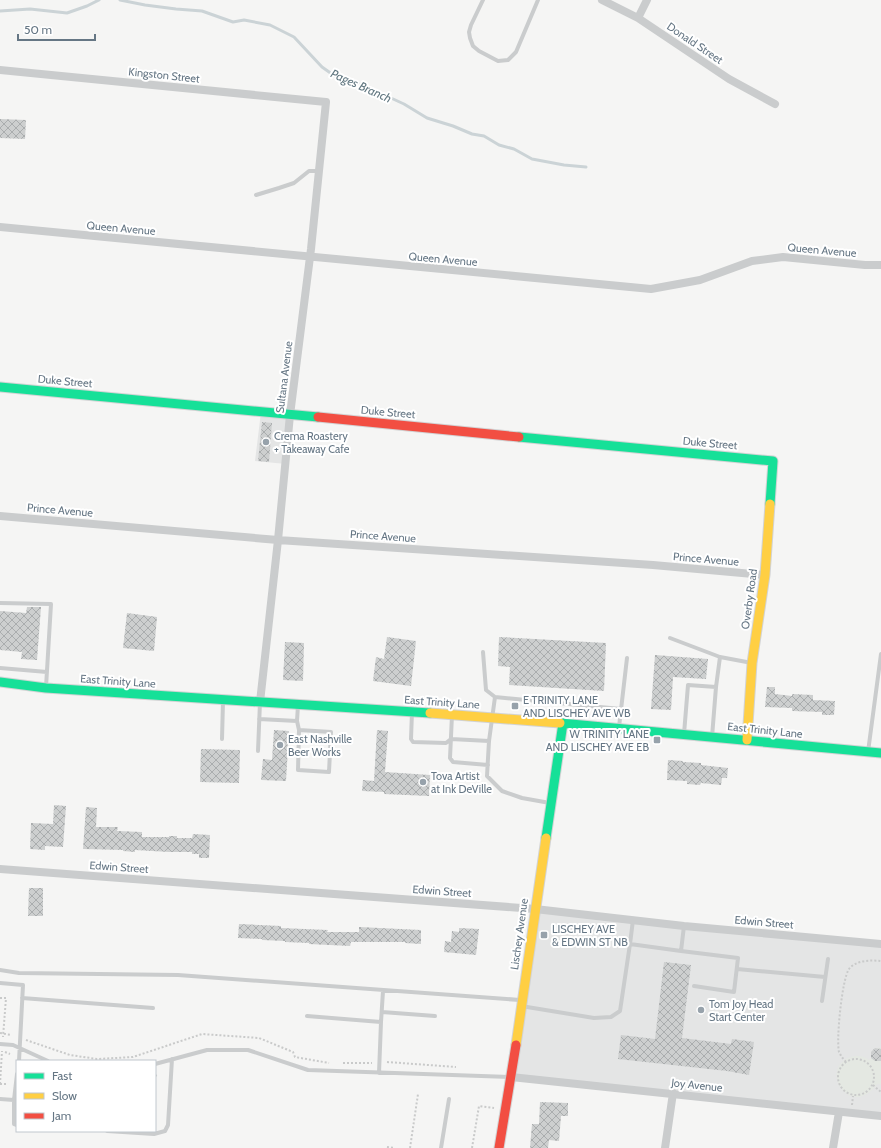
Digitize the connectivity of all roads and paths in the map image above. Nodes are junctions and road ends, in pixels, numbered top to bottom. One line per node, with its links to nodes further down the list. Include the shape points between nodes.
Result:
1 (483, 0): 2 (lane, via 470,25 470,38 478,51 498,61 508,60 516,52)
2 (538, 0)
3 (602, 0): 5 (street, Donald Street)
4 (647, 0): 5 (street)
5 (638, 18): 8 (street, Donald Street, via 729,80)
6 (0, 70): 7 (street, Kingston Street)
7 (326, 102): 9 (street, Sultana Avenue)
8 (775, 104)
9 (319, 171): 10 (lane, via 309,171 294,182); 12 (street, Sultana Avenue)
10 (256, 195)
11 (0, 228): 12 (street, Queen Avenue)
12 (310, 257): 13 (street, Queen Avenue, via 651,289 700,280 752,261 783,257); 15 (street, Sultana Avenue)
13 (881, 266)
14 (0, 387): 15 (street, Duke Street)
15 (290, 415): 16 (street, Duke Street); 18 (street, Sultana Avenue)
16 (773, 461): 19 (street, Overby Road)
17 (0, 516): 18 (street, Prince Avenue)
18 (278, 540): 19 (street, Prince Avenue); 34 (street, Sultana Avenue)
19 (765, 575): 26 (street, Overby Road)
20 (0, 603): 28 (lane, via 51,604)
21 (670, 638): 24 (lane)
22 (483, 652): 32 (lane, via 486,690)
23 (881, 654): 52 (lane)
24 (720, 657): 26 (lane); 30 (lane)
25 (627, 658): 36 (lane)
26 (752, 664): 49 (street, Overby Road)
27 (0, 668): 28 (lane)
28 (46, 672): 31 (lane)
29 (0, 682): 31 (street, East Trinity Lane)
30 (716, 687): 45 (lane, via 688,685); 46 (lane)
31 (46, 688): 33 (street, East Trinity Lane)
32 (495, 697): 36 (lane); 39 (lane)
33 (223, 700): 34 (street, East Trinity Lane); 47 (lane)
34 (260, 702): 35 (street, East Trinity Lane); 40 (lane)
35 (298, 704): 37 (street, East Trinity Lane); 41 (lane)
36 (621, 709): 43 (lane)
37 (412, 712): 38 (street, East Trinity Lane); 48 (lane, via 413,742 446,743)
38 (452, 714): 39 (street, East Trinity Lane); 48 (lane)
39 (492, 717): 42 (street, East Trinity Lane); 50 (lane)
40 (259, 720): 41 (lane); 51 (lane)
41 (297, 721): 44 (lane)
42 (563, 722): 43 (street, East Trinity Lane); 55 (street, Lischey Avenue)
43 (619, 728): 45 (street, East Trinity Lane)
44 (299, 730): 44 (lane, via 298,770 329,772 331,732)
45 (684, 734): 46 (street, East Trinity Lane)
46 (712, 737): 49 (street, East Trinity Lane)
47 (222, 739)
48 (451, 739): 50 (lane); 54 (lane, via 450,758 453,762)
49 (747, 740): 52 (street, East Trinity Lane)
50 (489, 741): 54 (lane)
51 (258, 751)
52 (868, 752): 53 (street, East Trinity Lane)
53 (881, 753)
54 (488, 766): 55 (lane, via 488,776 502,791 522,798)
55 (551, 803): 57 (street, Lischey Avenue)
56 (0, 869): 57 (street, Edwin Street)
57 (535, 909): 58 (street, Edwin Street); 74 (street, Lischey Avenue)
58 (633, 920): 59 (street, Edwin Street); 60 (lane)
59 (684, 926): 61 (street, Edwin Street); 62 (lane)
60 (630, 944): 62 (lane); 74 (lane, via 620,1010 611,1017 594,1018)
61 (881, 944)
62 (681, 951): 65 (lane, via 738,958)
63 (828, 959): 67 (lane)
64 (881, 961): 91 (path, via 860,962 853,965 846,975 838,1034 839,1051)
65 (737, 969): 67 (lane); 69 (lane, via 734,992)
66 (0, 970): 70 (lane, via 19,973 178,976)
67 (825, 977): 73 (lane)
68 (0, 983): 72 (lane, via 23,985)
69 (694, 986)
70 (383, 991): 74 (lane); 76 (lane)
71 (0, 998): 81 (path, via 6,998)
72 (22, 998): 75 (lane); 85 (lane)
73 (822, 1001)
74 (521, 1003): 95 (street, Lischey Avenue)
75 (153, 1008)
76 (382, 1012): 78 (lane); 79 (lane)
77 (306, 1016): 79 (lane)
78 (435, 1016)
79 (381, 1022): 94 (lane)
80 (0, 1033): 81 (path)
81 (4, 1034): 82 (path); 83 (path)
82 (11, 1035)
83 (3, 1037)
84 (0, 1044): 85 (lane)
85 (20, 1048): 88 (lane); 89 (lane)
86 (2, 1051): 97 (path)
87 (172, 1059): 92 (lane); 94 (lane, via 207,1050 248,1050 308,1070); 112 (lane, via 168,1125 164,1131 154,1134)
88 (18, 1060)
89 (46, 1060)
90 (387, 1062): 93 (path)
91 (846, 1062): 99 (path, via 858,1059 868,1063 874,1073); 103 (path, via 839,1070 838,1081 843,1090)
92 (156, 1064)
93 (456, 1067)
94 (379, 1072): 95 (lane)
95 (511, 1077): 102 (street, Joy Avenue); 118 (street, Lischey Avenue)
96 (16, 1083): 106 (lane)
97 (0, 1084): 98 (path)
98 (6, 1084)
99 (873, 1085): 100 (path); 103 (path, via 865,1094)
100 (881, 1092)
101 (418, 1094): 115 (path)
102 (673, 1094): 109 (street, Joy Avenue); 119 (street)
103 (853, 1095): 107 (path)
104 (0, 1099): 106 (lane)
105 (449, 1099): 116 (lane)
106 (14, 1100): 111 (lane)
107 (852, 1106)
108 (494, 1108): 117 (path, via 478,1106)
109 (839, 1112): 110 (street, Joy Avenue); 120 (street)
110 (881, 1116)
111 (16, 1124)
112 (123, 1132)
113 (387, 1147): 114 (path)
114 (394, 1148)
115 (410, 1148)
116 (440, 1148)
117 (472, 1148)
118 (499, 1148)
119 (665, 1148)
120 (833, 1148)

